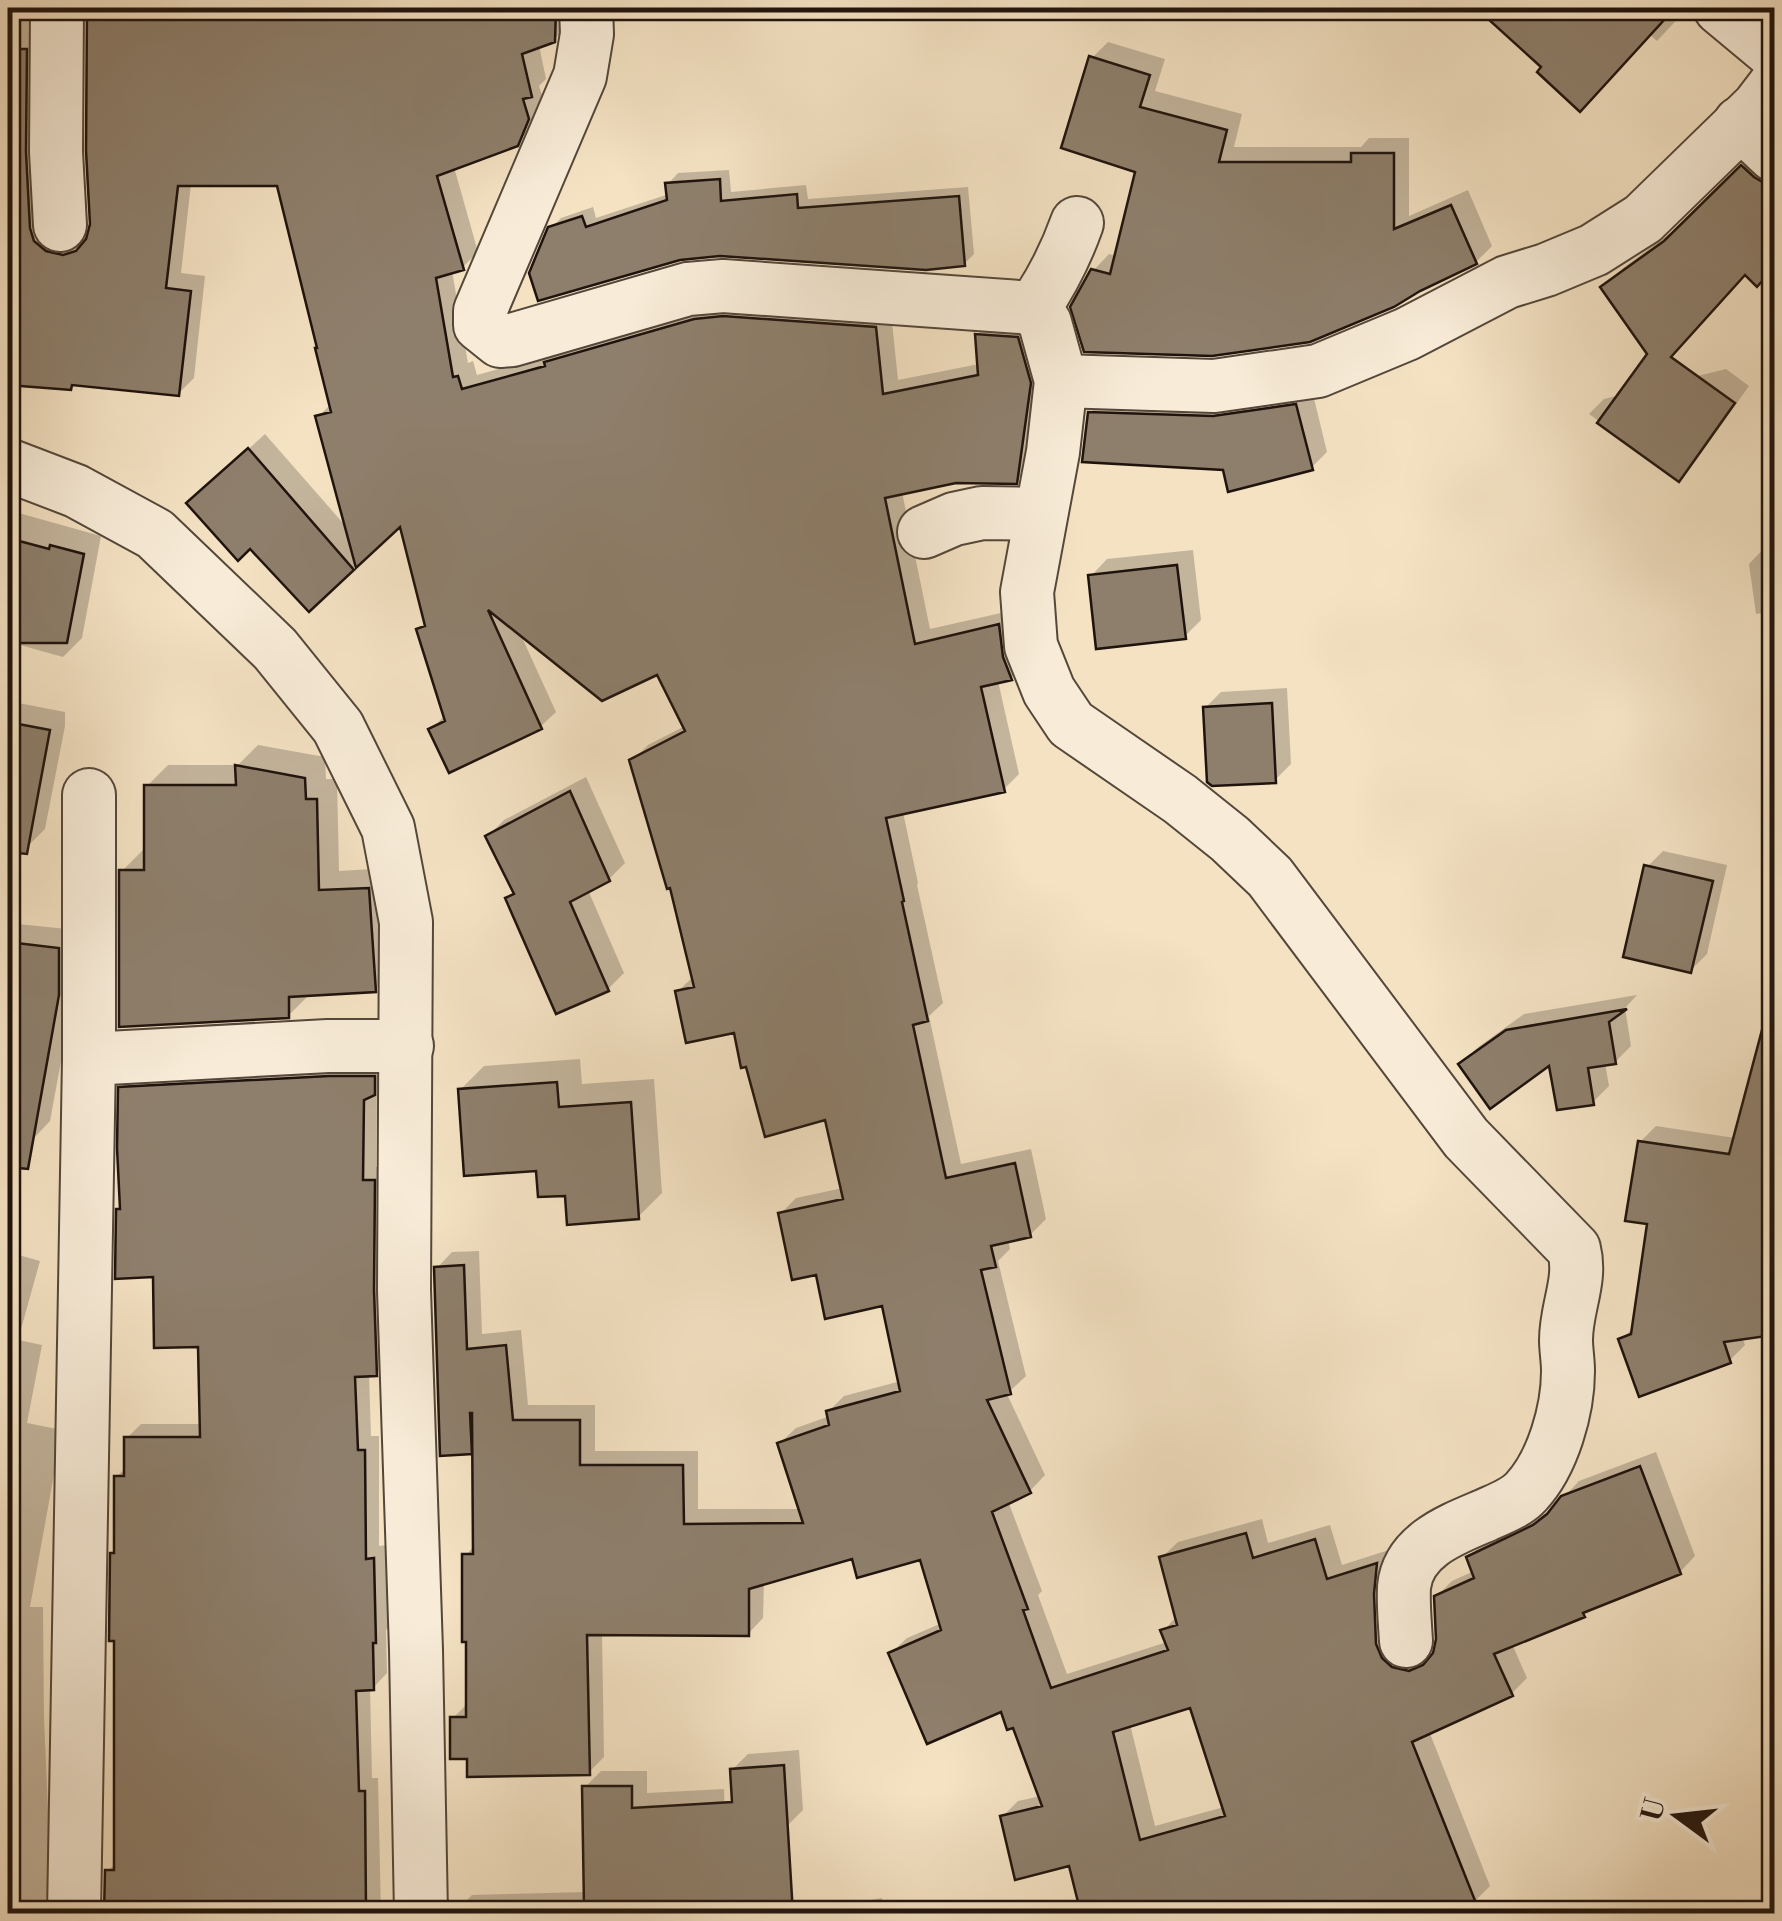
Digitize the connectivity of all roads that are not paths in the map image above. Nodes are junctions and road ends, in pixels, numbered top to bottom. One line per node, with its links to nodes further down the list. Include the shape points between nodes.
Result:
1 (58, 8): 7 (street)
2 (586, 8): 8 (street, via 580,76 480,311 480,325 500,342 723,286)
3 (1720, 8): 4 (street)
4 (1774, 53)
5 (1763, 122): 9 (street, via 1594,250 1507,282 1318,371 1214,386)
6 (1077, 223): 8 (street)
7 (60, 225)
8 (1034, 308): 9 (street)
9 (1061, 381): 11 (street)
10 (8, 465): 14 (street, via 76,491 154,534 275,648 338,727 388,828 406,922)
11 (1040, 514): 12 (street, via 982,514); 16 (street, via 1027,592 1030,646 1071,724 1180,799 1270,876 1466,1138 1574,1249 1579,1268 1566,1338 1564,1410 1541,1472 1524,1495 1448,1531 1412,1562 1404,1584)
12 (924, 532)
13 (89, 795): 15 (street)
14 (406, 1046): 15 (street); 18 (street, via 404,1290)
15 (89, 1059): 17 (street)
16 (1406, 1641)
17 (74, 1914)
18 (421, 1914)

